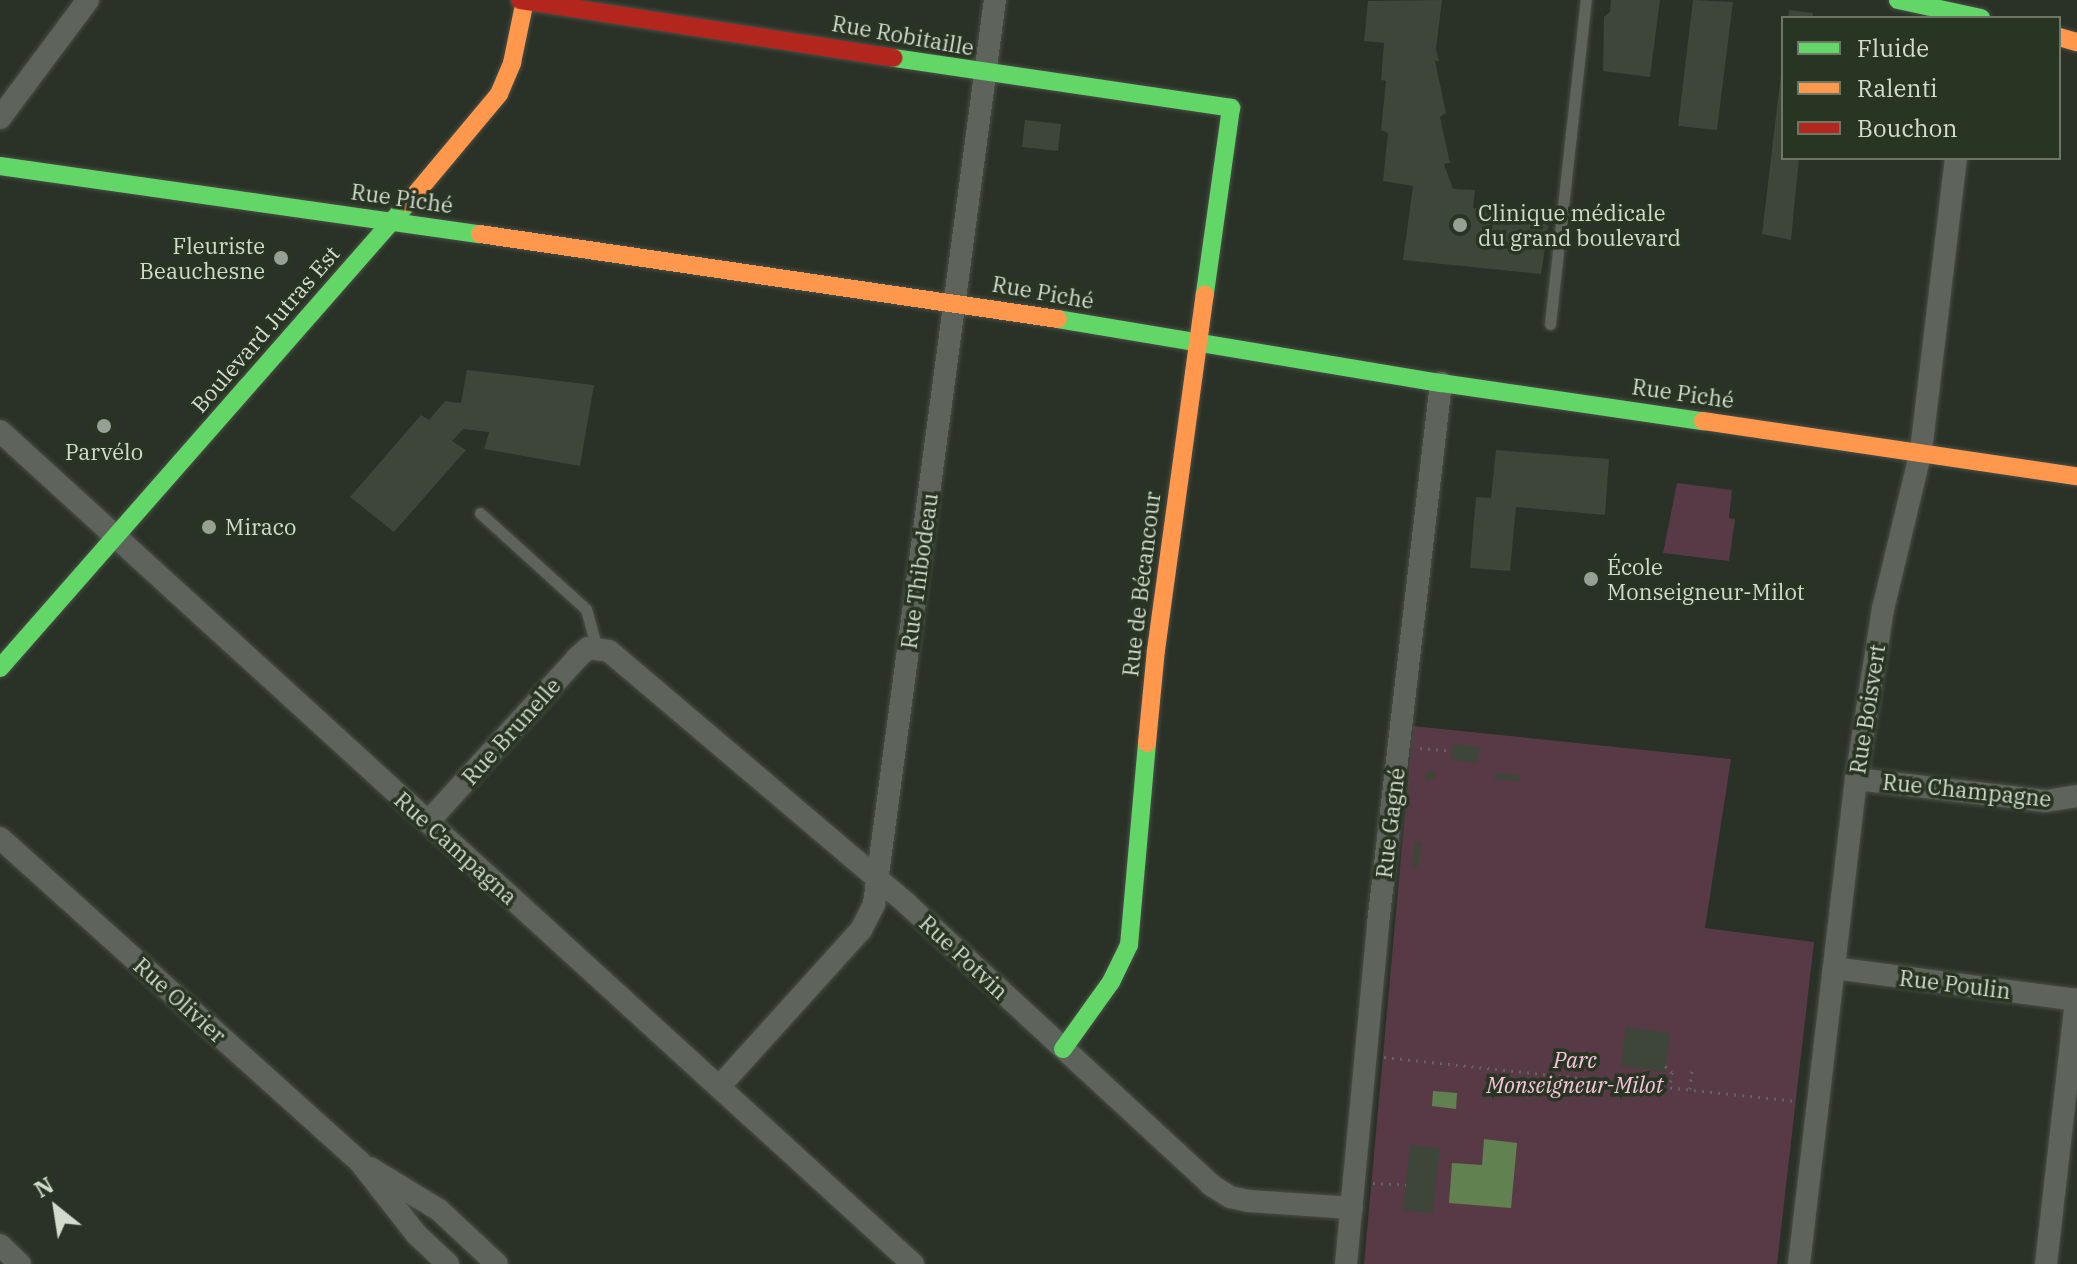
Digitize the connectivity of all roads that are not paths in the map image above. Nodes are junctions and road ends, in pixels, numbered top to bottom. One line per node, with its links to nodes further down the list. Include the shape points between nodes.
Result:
1 (88, 0): 9 (street)
2 (523, 0): 7 (street, Rue Robitaille); 12 (street, Boulevard Jutras Est, via 512,63 499,94)
3 (995, 0): 7 (street, Rue Thibodeau)
4 (1586, 0): 14 (lane)
5 (1898, 0): 6 (street)
6 (1970, 16)
7 (985, 74): 8 (street, Rue Robitaille); 13 (street, Rue Thibodeau)
8 (1231, 108): 15 (street, Rue de Bécancour)
9 (0, 118)
10 (1956, 160): 18 (street, Rue Boisvert)
11 (0, 166): 12 (street, Rue Piché)
12 (392, 220): 13 (street, Rue Piché); 21 (street, Boulevard Jutras Est)
13 (955, 302): 15 (street, Rue Piché); 28 (street, Rue Thibodeau)
14 (1550, 324)
15 (1198, 342): 16 (street, Rue Piché); 31 (street, Rue de Bécancour, via 1156,650 1129,945 1111,982)
16 (1441, 383): 18 (street, Rue Piché); 34 (street, Rue Gagné)
17 (0, 431): 21 (street, Rue Campagna)
18 (1921, 451): 19 (street, Rue Piché); 24 (street, Rue Boisvert, via 1883,609)
19 (2077, 476)
20 (480, 513): 22 (lane, via 586,609)
21 (115, 537): 23 (street, Boulevard Jutras Est); 26 (street, Rue Campagna)
22 (597, 649): 26 (street, Rue Brunelle, via 588,648 577,658); 28 (street, Rue Potvin, via 609,651)
23 (0, 668)
24 (1856, 779): 25 (street, Rue Champagne, via 2046,801); 29 (street, Rue Boisvert)
25 (2077, 796)
26 (428, 822): 32 (street, Rue Campagna)
27 (0, 838): 33 (street, Rue Olivier)
28 (877, 878): 31 (street, Rue Potvin); 32 (street, Rue Thibodeau, via 874,904 861,930)
29 (1834, 968): 30 (street, Rue Poulin); 41 (street, Rue Boisvert)
30 (2077, 1000): 42 (street)
31 (1063, 1049): 34 (street, Rue Potvin, via 1230,1197)
32 (719, 1087): 39 (street, Rue Campagna)
33 (359, 1161): 36 (street, Rue Olivier, via 439,1210); 38 (street, Rue Olivier, via 416,1234)
34 (1352, 1208): 40 (street, Rue Gagné)
35 (0, 1245): 37 (street)
36 (485, 1260)
37 (20, 1264)
38 (448, 1264)
39 (913, 1264)
40 (1346, 1264)
41 (1799, 1264)
42 (2046, 1264)

